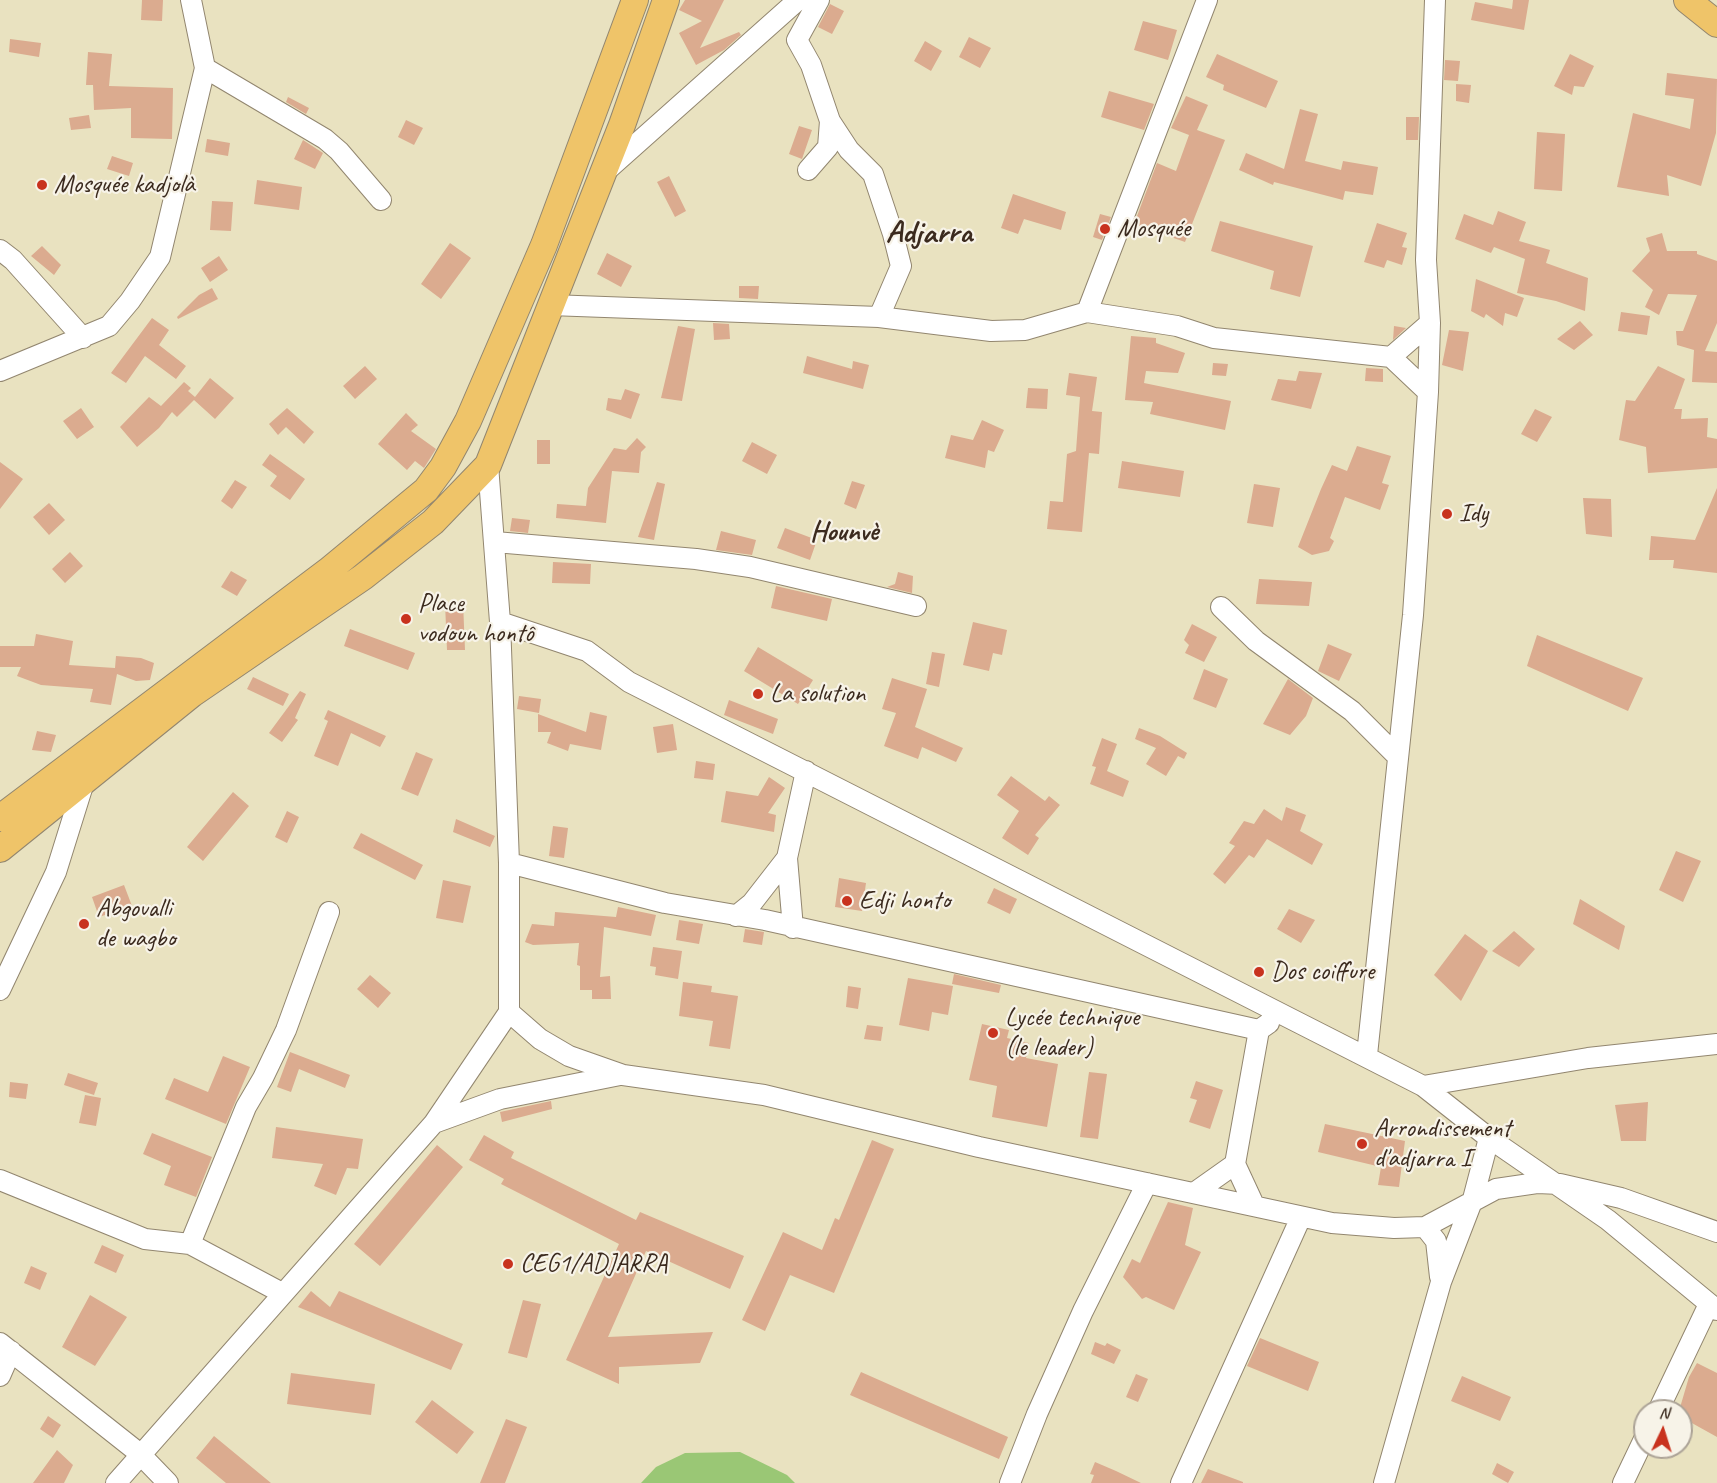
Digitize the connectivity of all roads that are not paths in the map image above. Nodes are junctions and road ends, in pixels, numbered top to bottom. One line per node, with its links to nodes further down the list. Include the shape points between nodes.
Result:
1 (190, 0): 10 (street)
2 (635, 0): 32 (main road, via 544,245 468,421 426,490 328,571)
3 (666, 0): 13 (main road)
4 (798, 0): 13 (street)
5 (819, 0): 11 (street, via 797,40 811,65)
6 (1207, 0): 17 (street)
7 (1435, 0): 19 (street, via 1426,249)
8 (1687, 0): 9 (main road)
9 (1717, 24)
10 (205, 68): 14 (street, via 325,139); 20 (street, via 160,257 109,326)
11 (830, 121): 12 (street, via 828,147); 18 (street, via 849,150 873,174 893,234 901,266)
12 (808, 170)
13 (604, 172): 16 (main road)
14 (381, 200)
15 (0, 250): 20 (street)
16 (550, 305): 18 (street); 24 (main road)
17 (1087, 312): 18 (street, via 1025,330 991,331); 21 (street, via 1177,326 1214,338)
18 (879, 317)
19 (1430, 323): 21 (street); 23 (street)
20 (83, 338): 22 (street)
21 (1391, 357): 23 (street)
22 (0, 371)
23 (1428, 392): 29 (street, via 1413,615)
24 (488, 465): 25 (street); 31 (main road, via 433,522 381,563 192,694)
25 (495, 542): 26 (street, via 706,560); 28 (street)
26 (916, 606)
27 (1221, 608): 29 (street, via 1289,667 1352,711)
28 (500, 622): 30 (street, via 587,651 629,682); 35 (street)
29 (1396, 755): 44 (street)
30 (806, 771): 34 (street); 41 (street)
31 (85, 779): 33 (main road); 39 (street, via 56,872)
32 (0, 818)
33 (0, 849)
34 (788, 858): 37 (street, via 752,903); 38 (street)
35 (509, 863): 37 (street, via 665,903); 40 (street)
36 (329, 912): 59 (street, via 285,1030 246,1107)
37 (736, 916): 38 (street)
38 (793, 928): 42 (street)
39 (0, 990)
40 (509, 1012): 45 (street, via 540,1039 569,1056); 47 (street)
41 (1285, 1015): 42 (street); 44 (street)
42 (1258, 1030): 49 (street)
43 (1717, 1044): 46 (street, via 1588,1058)
44 (1367, 1055): 46 (street)
45 (622, 1075): 47 (street, via 500,1099); 51 (street, via 764,1095)
46 (1423, 1086): 48 (street)
47 (434, 1123): 61 (street)
48 (1489, 1138): 52 (street); 54 (street)
49 (1234, 1164): 53 (street); 55 (street)
50 (0, 1180): 59 (street, via 145,1239)
51 (1147, 1183): 53 (street); 70 (street, via 1083,1311)
52 (1560, 1184): 54 (street, via 1517,1185); 58 (street, via 1621,1198); 62 (street)
53 (1194, 1193): 55 (street)
54 (1473, 1199): 57 (street); 60 (street)
55 (1254, 1205): 56 (street)
56 (1301, 1217): 57 (street, via 1362,1227); 71 (street)
57 (1425, 1227): 60 (street, via 1436,1241)
58 (1717, 1232)
59 (190, 1244): 61 (street)
60 (1441, 1282): 72 (street)
61 (282, 1293): 66 (street)
62 (1713, 1307): 65 (street)
63 (5, 1347): 64 (street); 66 (street)
64 (0, 1376)
65 (1664, 1399)
66 (139, 1453): 68 (street); 69 (street)
67 (1634, 1459): 73 (street)
68 (116, 1483)
69 (168, 1483)
70 (1010, 1483)
71 (1181, 1483)
72 (1384, 1483)
73 (1623, 1483)

